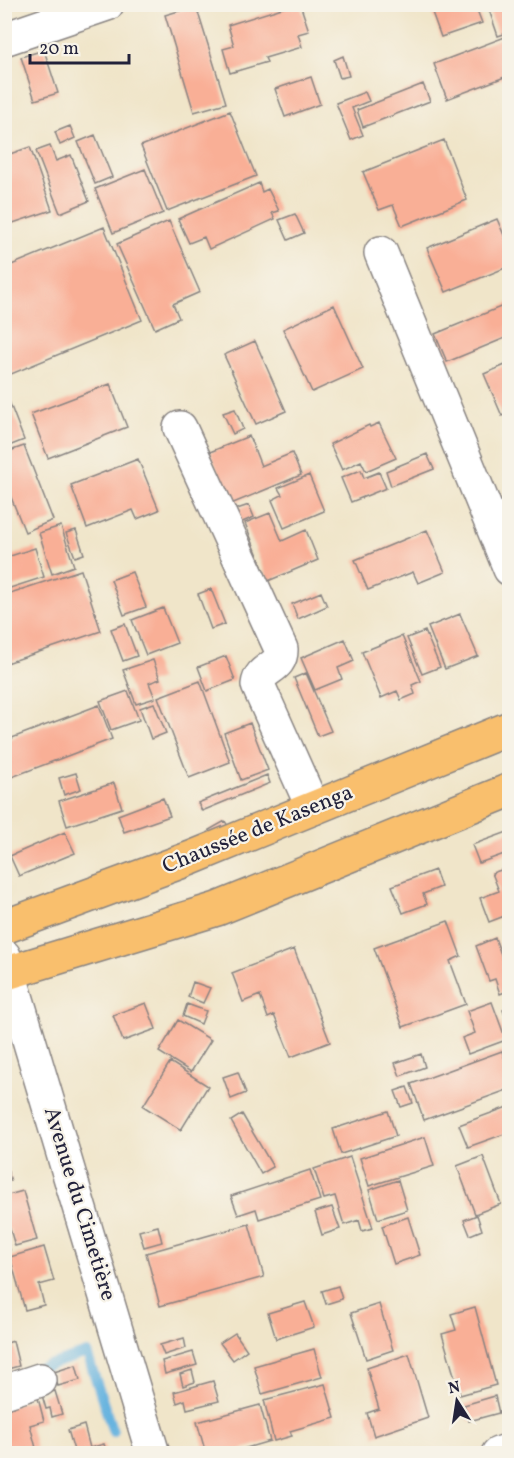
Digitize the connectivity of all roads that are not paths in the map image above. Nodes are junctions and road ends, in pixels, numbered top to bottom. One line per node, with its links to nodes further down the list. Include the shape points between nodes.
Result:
1 (107, 4): 2 (street)
2 (4, 39)
3 (381, 253): 5 (street)
4 (180, 428): 8 (street, via 281,649 279,662 262,674 258,685)
5 (510, 569)
6 (510, 728): 8 (main road, Chaussée de Kasenga)
7 (510, 790): 10 (main road, via 217,909)
8 (313, 808): 9 (main road, Chaussée de Kasenga)
9 (4, 927)
10 (6, 966): 14 (street, Avenue du Cimetière)
11 (40, 1380): 12 (street)
12 (4, 1392)
13 (510, 1450): 15 (street)
14 (153, 1454)
15 (498, 1454)

